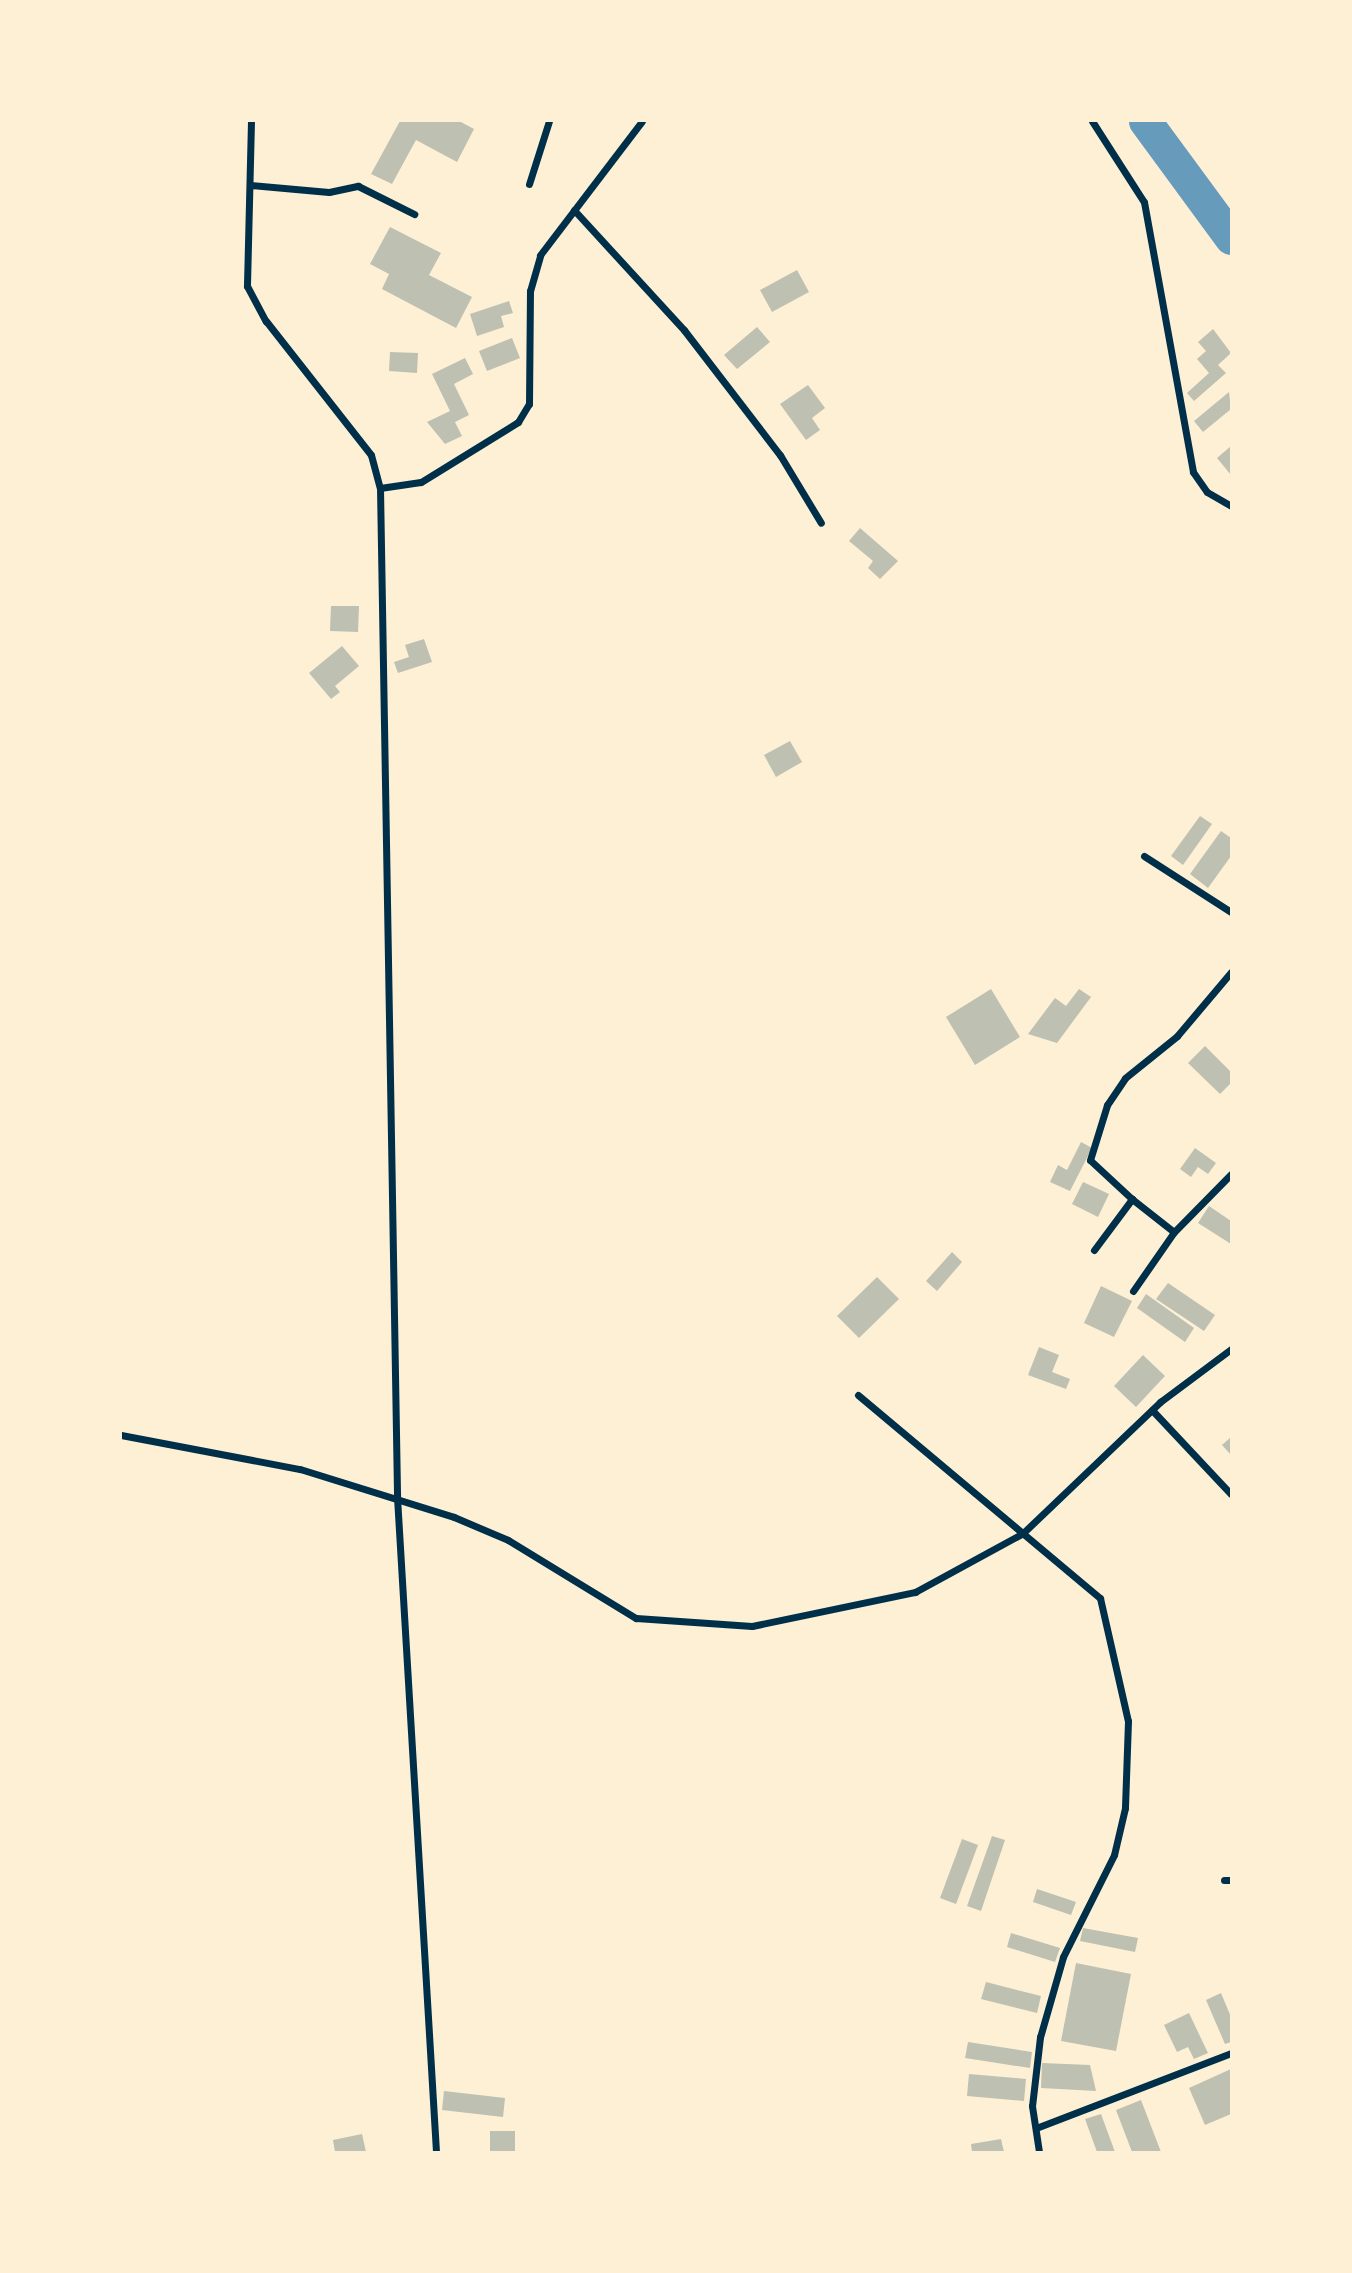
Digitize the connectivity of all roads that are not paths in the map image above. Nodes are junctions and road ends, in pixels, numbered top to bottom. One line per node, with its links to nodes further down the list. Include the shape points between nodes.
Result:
1 (251, 121): 6 (street)
2 (549, 121): 5 (street)
3 (642, 121): 7 (street)
4 (1092, 121): 10 (street, via 1144,202 1193,472 1207,492)
5 (529, 184)
6 (250, 185): 8 (street, via 329,192 358,186); 9 (street, via 247,286 266,321 371,456)
7 (574, 210): 9 (street, via 540,255 530,291 529,404 518,422 421,482); 11 (street, via 684,330 780,455)
8 (414, 214)
9 (380, 488): 25 (street)
10 (1231, 506)
11 (821, 523)
12 (1144, 856): 13 (street)
13 (1231, 912)
14 (1231, 972): 16 (street, via 1177,1036 1125,1078 1107,1105 1090,1160)
15 (1231, 1174): 17 (street)
16 (1132, 1199): 17 (street); 18 (street)
17 (1174, 1232): 19 (street)
18 (1094, 1250)
19 (1133, 1291)
20 (1231, 1349): 22 (street)
21 (858, 1395): 26 (street)
22 (1152, 1410): 24 (street); 26 (street)
23 (121, 1435): 25 (street, via 300,1469)
24 (1231, 1494)
25 (397, 1497): 26 (street, via 508,1540 636,1618 686,1625 752,1626 915,1592); 29 (street)
26 (1023, 1533): 28 (street, via 1100,1598 1128,1721 1125,1808 1114,1855 1063,1957 1040,2036)
27 (1231, 2053): 28 (street)
28 (1036, 2128): 30 (street)
29 (436, 2152)
30 (1039, 2152)

